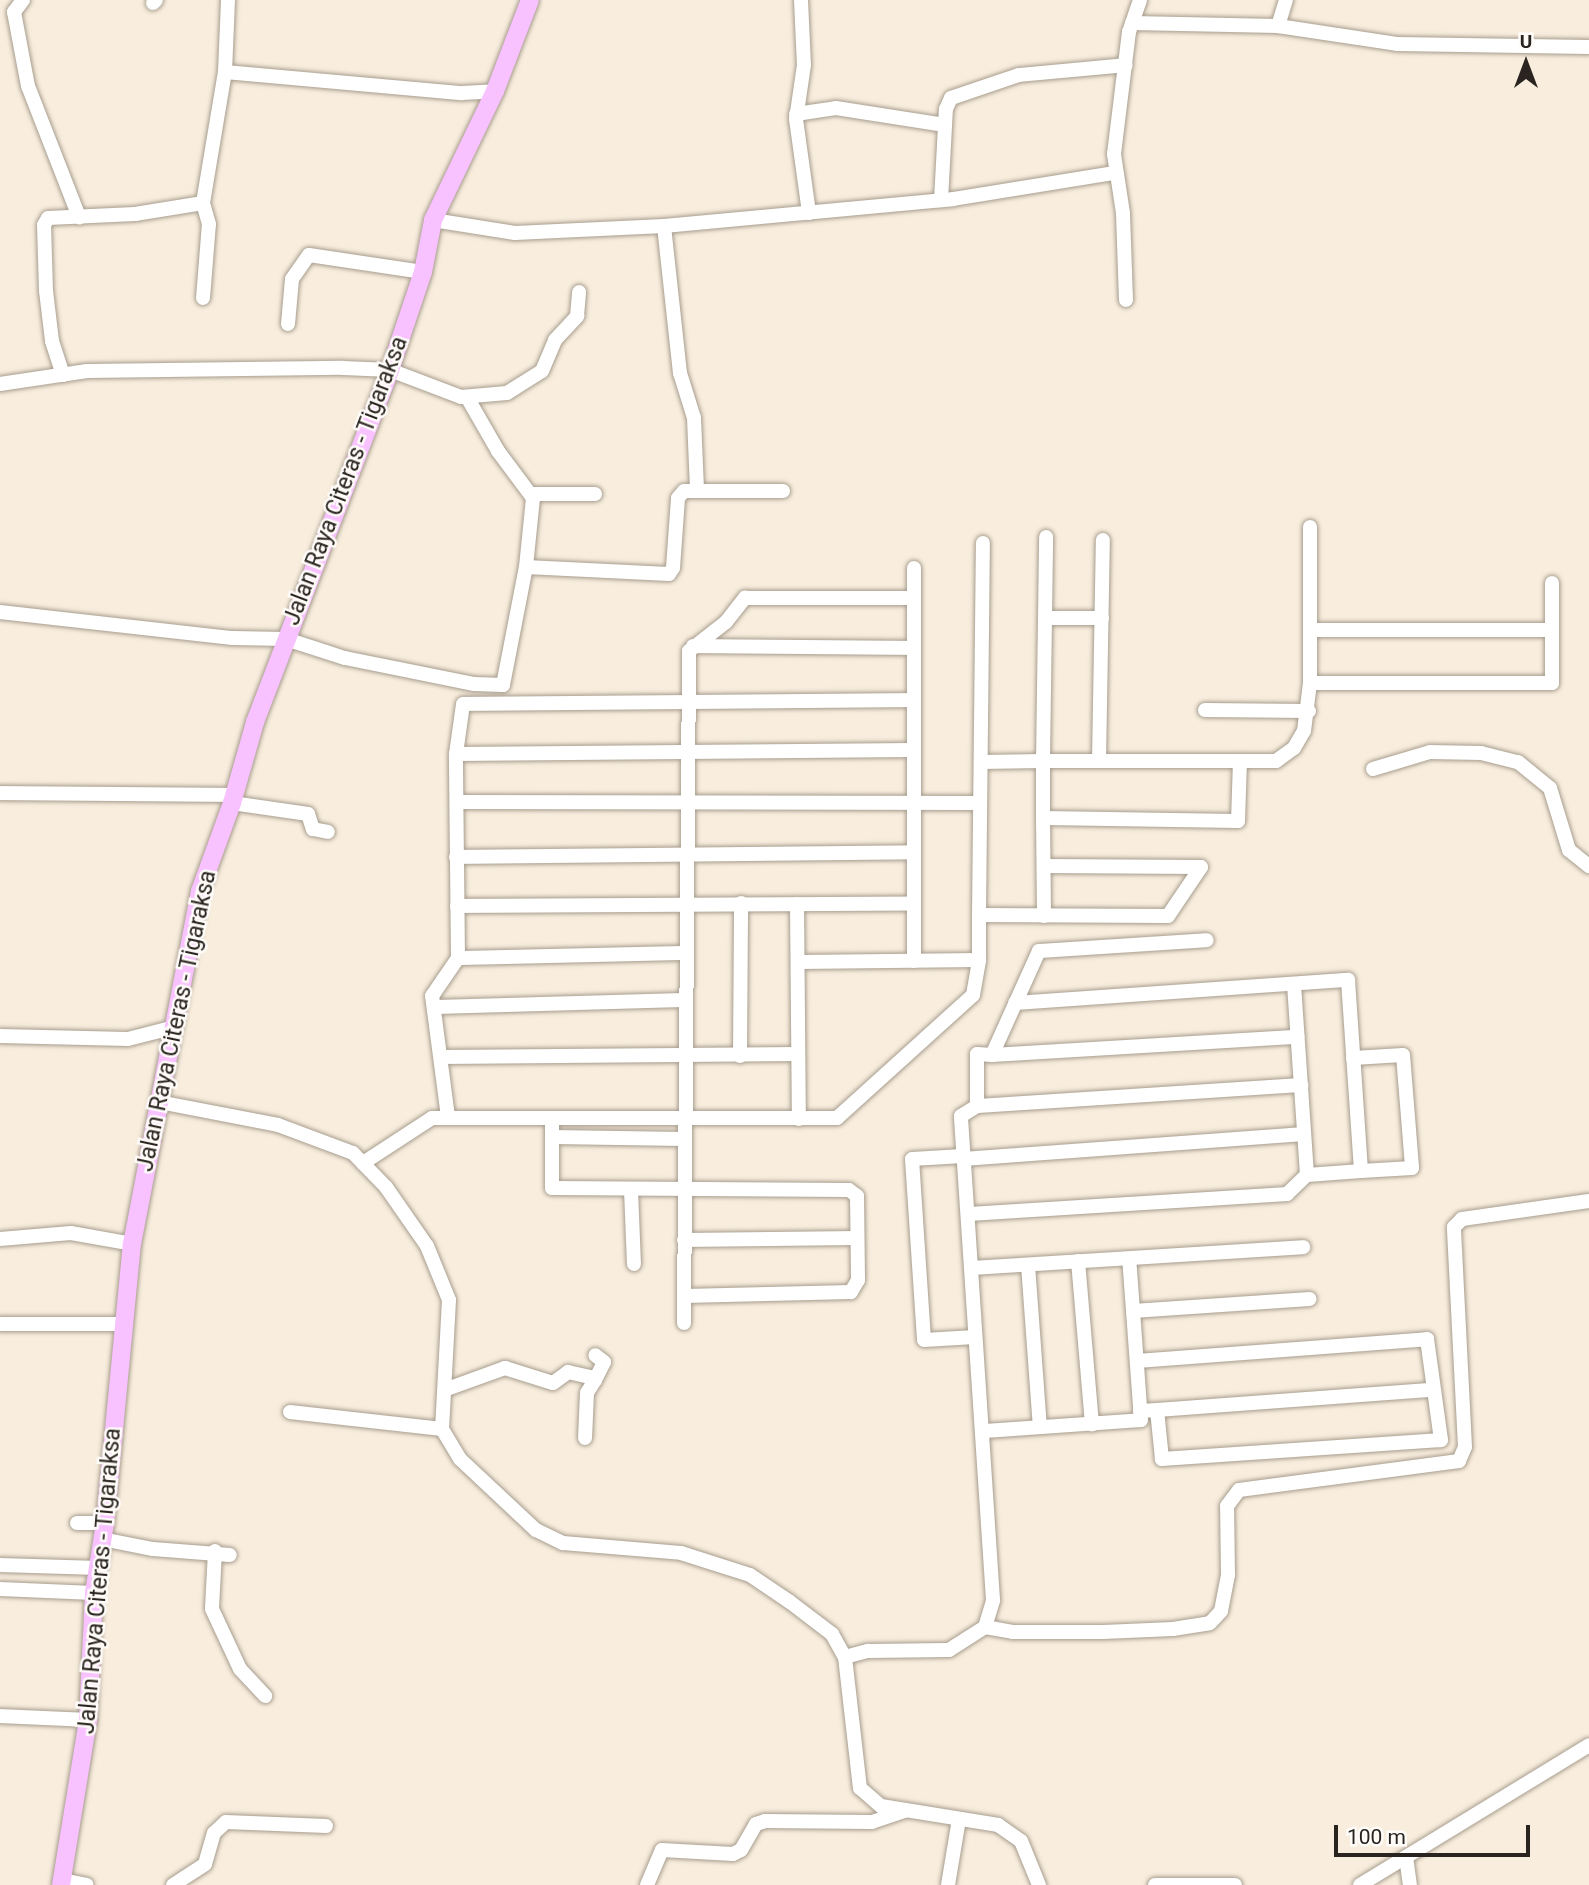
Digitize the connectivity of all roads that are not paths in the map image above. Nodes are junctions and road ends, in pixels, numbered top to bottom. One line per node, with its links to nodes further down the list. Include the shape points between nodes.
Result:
1 (23, 0): 19 (street, via 14,12 29,86)
2 (228, 0): 11 (street)
3 (530, 0): 12 (main road, Jalan Raya Citeras - Tigaraksa)
4 (801, 0): 13 (street, via 804,65)
5 (1140, 0): 7 (street)
6 (1286, 0): 8 (street)
7 (1132, 23): 8 (street); 10 (street)
8 (1278, 26): 9 (street, via 1397,44)
9 (1589, 47)
10 (1126, 65): 14 (street, via 1019,75 961,93 948,102); 15 (street)
11 (225, 72): 12 (street, via 462,93); 17 (street)
12 (495, 91): 20 (main road, Jalan Raya Citeras - Tigaraksa)
13 (796, 114): 14 (street, via 836,108); 18 (street)
14 (945, 125): 16 (street)
15 (1114, 173): 16 (street); 25 (street, via 1123,213)
16 (940, 200): 18 (street)
17 (203, 204): 19 (street); 24 (street, via 209,224)
18 (809, 213): 21 (street)
19 (79, 217): 28 (street, via 57,216 44,225 52,341)
20 (433, 220): 21 (street, via 514,233); 22 (main road, Jalan Raya Citeras - Tigaraksa)
21 (664, 226): 31 (street, via 680,373 694,418)
22 (423, 272): 26 (street, via 309,255 292,279); 27 (main road, Jalan Raya Citeras - Tigaraksa)
23 (579, 292): 30 (street, via 578,316 555,340 542,371 507,393)
24 (203, 298)
25 (1126, 300)
26 (289, 324)
27 (390, 370): 28 (street, via 154,369); 30 (street); 48 (main road, Jalan Raya Citeras - Tigaraksa)
28 (63, 375): 29 (street)
29 (0, 384)
30 (467, 397): 33 (street, via 498,451)
31 (697, 490): 32 (street); 39 (street, via 684,491 678,498 669,574)
32 (783, 491)
33 (532, 494): 34 (street); 39 (street)
34 (595, 494)
35 (1310, 527): 46 (street)
36 (1046, 537): 44 (street)
37 (1103, 540): 45 (street)
38 (982, 542): 62 (street)
39 (526, 567): 48 (street, via 503,685 474,684 345,658)
40 (914, 568): 42 (street)
41 (1552, 583): 47 (street)
42 (914, 598): 49 (street, via 744,598 726,622); 50 (street)
43 (0, 612): 48 (street, via 233,638)
44 (1045, 618): 45 (street); 59 (street)
45 (1102, 618): 60 (street)
46 (1310, 630): 47 (street); 51 (street)
47 (1552, 630): 51 (street, via 1552,683)
48 (286, 639): 65 (main road, Jalan Raya Citeras - Tigaraksa, via 254,722)
49 (693, 646): 50 (street); 52 (street, via 686,664)
50 (914, 648): 53 (street)
51 (1310, 683): 55 (street)
52 (686, 699): 53 (street); 56 (street); 58 (street, via 463,704)
53 (914, 700): 57 (street)
54 (1205, 710): 55 (street)
55 (1308, 711): 61 (street, via 1294,748 1276,761)
56 (686, 750): 57 (street); 58 (street); 67 (street)
57 (914, 750): 68 (street)
58 (456, 754): 66 (street)
59 (1043, 761): 60 (street); 62 (street); 70 (street)
60 (1100, 761): 61 (street)
61 (1240, 761): 70 (street, via 1238,821)
62 (981, 762): 69 (street)
63 (1373, 769): 76 (street, via 1430,752 1500,755 1518,762 1550,788 1569,850)
64 (0, 793): 65 (street)
65 (233, 799): 71 (street, via 308,814 313,829); 94 (main road, Jalan Raya Citeras - Tigaraksa, via 200,891)
66 (458, 802): 67 (street); 74 (street)
67 (686, 802): 68 (street); 73 (street)
68 (913, 803): 69 (street); 72 (street)
69 (978, 803): 82 (street)
70 (1043, 818): 75 (street)
71 (328, 832)
72 (913, 852): 73 (street); 80 (street)
73 (685, 853): 74 (street); 77 (street)
74 (456, 857): 81 (street)
75 (1044, 866): 83 (street); 83 (street, via 1200,867 1168,916)
76 (1589, 866)
77 (685, 902): 78 (street); 81 (street); 85 (street)
78 (741, 903): 79 (street); 99 (street)
79 (797, 904): 80 (street); 89 (street)
80 (913, 904): 88 (street)
81 (457, 906): 86 (street)
82 (979, 915): 83 (street); 87 (street)
83 (1044, 916)
84 (1208, 940): 92 (street, via 1039,951)
85 (685, 953): 86 (street); 91 (street)
86 (458, 958): 93 (street, via 432,996)
87 (979, 960): 88 (street); 109 (street, via 973,995 837,1118)
88 (914, 961): 89 (street)
89 (799, 962): 97 (street)
90 (1294, 986): 92 (street); 96 (street); 102 (street, via 1348,980)
91 (685, 1000): 93 (street); 101 (street)
92 (1015, 1003): 98 (street)
93 (434, 1007): 100 (street)
94 (175, 1027): 95 (street, via 128,1039); 104 (main road, Jalan Raya Citeras - Tigaraksa)
95 (0, 1036)
96 (1297, 1037): 98 (street); 103 (street)
97 (798, 1054): 99 (street); 109 (street)
98 (992, 1055): 105 (street, via 977,1054)
99 (740, 1056): 101 (street)
100 (441, 1057): 101 (street); 106 (street)
101 (685, 1057): 108 (street)
102 (1353, 1058): 115 (street); 115 (street, via 1404,1055 1412,1168)
103 (1301, 1085): 105 (street); 110 (street)
104 (159, 1102): 114 (street, via 278,1125 352,1153); 124 (main road, Jalan Raya Citeras - Tigaraksa)
105 (977, 1105): 113 (street, via 961,1116)
106 (448, 1117): 107 (street); 114 (street, via 432,1118)
107 (552, 1118): 108 (street); 111 (street)
108 (684, 1119): 109 (street); 112 (street)
109 (799, 1119)
110 (1304, 1134): 113 (street); 116 (street)
111 (552, 1137): 112 (street); 117 (street, via 552,1188)
112 (684, 1139): 118 (street)
113 (963, 1157): 120 (street); 137 (street, via 912,1159 924,1340)
114 (363, 1163): 141 (street, via 387,1186 427,1246 449,1300)
115 (1361, 1171): 116 (street)
116 (1307, 1175): 120 (street, via 1287,1194)
117 (631, 1189): 118 (street); 128 (street)
118 (684, 1189): 121 (street, via 852,1191 858,1200); 123 (street)
119 (1589, 1201): 157 (street, via 1462,1219 1454,1227 1465,1447 1459,1461 1239,1490 1227,1506 1227,1574 1221,1611 1210,1623 1103,1632 1013,1632)
120 (969, 1214): 130 (street)
121 (857, 1238): 123 (street); 131 (street, via 858,1280 851,1293)
122 (0, 1239): 124 (street, via 71,1233)
123 (684, 1240): 131 (street)
124 (132, 1244): 136 (main road, Jalan Raya Citeras - Tigaraksa)
125 (1303, 1247): 126 (street)
126 (1129, 1258): 127 (street); 133 (street)
127 (1078, 1261): 129 (street); 146 (street)
128 (634, 1264)
129 (1028, 1265): 130 (street); 147 (street)
130 (971, 1268): 137 (street)
131 (684, 1296): 134 (street)
132 (1310, 1299): 133 (street)
133 (1133, 1311): 139 (street)
134 (684, 1323)
135 (0, 1324): 136 (street)
136 (124, 1324): 152 (main road, Jalan Raya Citeras - Tigaraksa)
137 (975, 1337): 149 (street)
138 (595, 1355): 140 (street, via 604,1362)
139 (1137, 1361): 142 (street, via 1427,1339); 144 (street)
140 (595, 1380): 141 (street, via 568,1372 550,1383 505,1368); 150 (street, via 587,1393)
141 (447, 1389): 148 (street)
142 (1432, 1390): 143 (street); 143 (street, via 1437,1396 1441,1440 1161,1460)
143 (1157, 1410): 144 (street)
144 (1140, 1411): 146 (street, via 1141,1420)
145 (290, 1412): 148 (street)
146 (1092, 1423): 147 (street)
147 (1040, 1427): 149 (street)
148 (442, 1429): 158 (street, via 460,1459 536,1530 563,1543 681,1553 750,1575 832,1634)
149 (985, 1431): 157 (street, via 993,1600)
150 (585, 1438)
151 (77, 1523): 152 (street)
152 (104, 1531): 154 (main road, Jalan Raya Citeras - Tigaraksa); 159 (street, via 153,1549 223,1553 212,1609 240,1670)
153 (0, 1565): 154 (street)
154 (99, 1569): 156 (main road, Jalan Raya Citeras - Tigaraksa)
155 (0, 1589): 156 (street)
156 (94, 1593): 161 (main road, Jalan Raya Citeras - Tigaraksa)
157 (985, 1627): 158 (street, via 949,1650 868,1651)
158 (845, 1657): 163 (street, via 860,1788 881,1806)
159 (265, 1696)
160 (0, 1716): 161 (street)
161 (88, 1720): 167 (main road, Jalan Raya Citeras - Tigaraksa)
162 (1589, 1745): 166 (street)
163 (909, 1809): 164 (street); 171 (street, via 872,1822 765,1821 756,1824 741,1850 733,1854 662,1850)
164 (959, 1819): 172 (street); 173 (street, via 998,1825 1021,1841)
165 (326, 1826): 170 (street, via 226,1822 214,1833 205,1864)
166 (1406, 1857): 176 (street); 177 (street)
167 (62, 1883): 169 (street)
168 (1210, 1884): 174 (street); 175 (street)
169 (87, 1885)
170 (173, 1885)
171 (647, 1885)
172 (948, 1885)
173 (1039, 1885)
174 (1155, 1885)
175 (1235, 1885)
176 (1360, 1885)
177 (1410, 1885)

